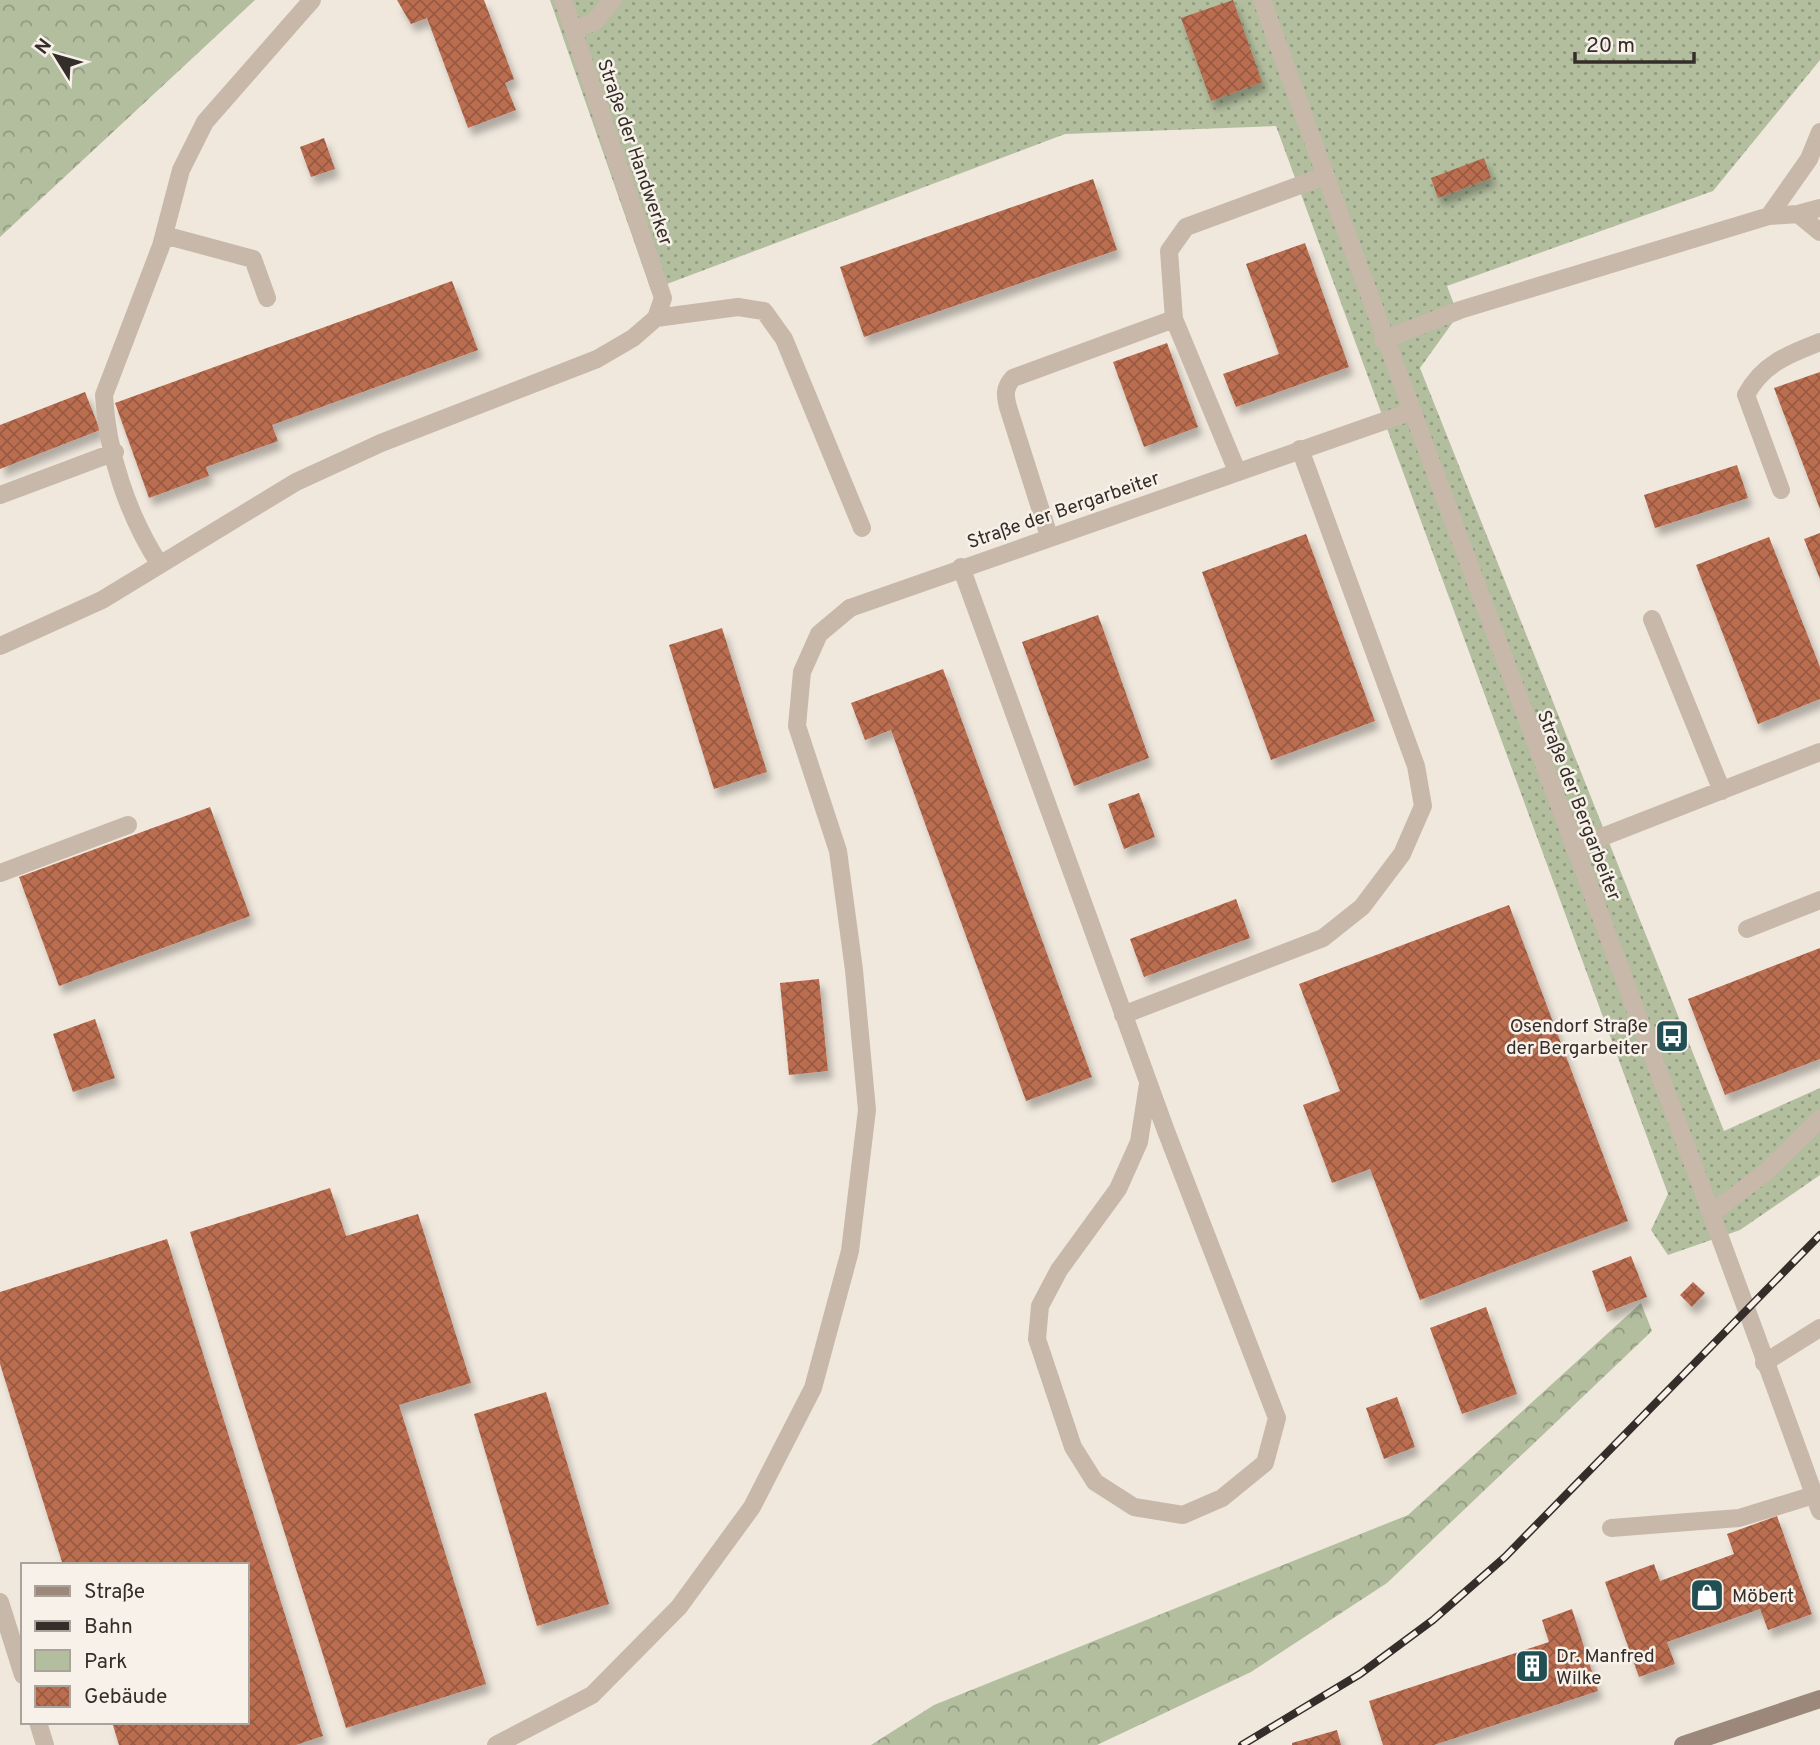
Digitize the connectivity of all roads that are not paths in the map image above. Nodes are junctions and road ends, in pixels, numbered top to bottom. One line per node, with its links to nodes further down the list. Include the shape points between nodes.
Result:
1 (312, 0): 12 (street, via 205,122 181,170)
2 (562, 0): 5 (street, Straße der Handwerker)
3 (613, 0): 5 (street, via 594,22)
4 (1262, 0): 7 (street, Straße der Bergarbeiter)
5 (573, 30): 14 (street, Straße der Handwerker, via 663,298)
6 (1820, 132): 10 (street, via 1809,159)
7 (1325, 176): 15 (street, via 1186,227 1169,250); 16 (street, Straße der Bergarbeiter)
8 (1820, 208): 9 (street)
9 (1798, 214): 10 (street); 11 (street)
10 (1769, 216): 16 (street, via 1460,310)
11 (1820, 232)
12 (164, 235): 13 (street, via 253,259); 20 (street, via 104,395)
13 (267, 299)
14 (656, 318): 24 (street, via 738,307 764,311 785,339); 26 (street, via 597,359 381,443 296,482)
15 (1174, 319): 21 (street); 25 (street, via 1007,385 1008,407)
16 (1383, 340): 18 (street, Straße der Bergarbeiter)
17 (1820, 342): 22 (street, via 1784,356 1756,376 1746,395)
18 (1410, 412): 19 (street, Straße der Bergarbeiter); 33 (street, Straße der Bergarbeiter)
19 (1300, 449): 21 (street, Straße der Bergarbeiter); 37 (street, via 1416,765 1423,806 1402,854 1363,907 1323,938)
20 (115, 452): 23 (street); 26 (street, via 137,530)
21 (1237, 471): 25 (street, Straße der Bergarbeiter)
22 (1781, 491)
23 (0, 495)
24 (862, 528)
25 (1049, 536): 27 (street, Straße der Bergarbeiter)
26 (160, 565): 29 (street, via 102,600)
27 (961, 566): 37 (street); 50 (street, Straße der Bergarbeiter, via 850,608 819,634 802,672 797,726 838,851 867,1110 850,1251 813,1388 752,1507 679,1607 592,1695)
28 (1652, 619): 31 (street)
29 (0, 646)
30 (1820, 752): 31 (street)
31 (1722, 791): 33 (street)
32 (128, 825): 34 (street)
33 (1574, 848): 40 (street, Straße der Bergarbeiter)
34 (0, 873)
35 (1820, 900): 36 (street)
36 (1747, 929)
37 (1124, 1015): 38 (street)
38 (1148, 1084): 38 (street, via 1277,1418 1265,1463 1223,1498 1183,1515 1135,1507 1096,1482 1073,1447 1037,1339 1040,1306 1059,1270 1118,1189 1139,1142)
39 (1820, 1118): 40 (street, via 1766,1172)
40 (1713, 1212): 42 (street, Straße der Bergarbeiter)
41 (1820, 1328): 42 (street)
42 (1764, 1363): 43 (street, Straße der Bergarbeiter)
43 (1817, 1503): 44 (street, via 1739,1518)
44 (1611, 1528)
45 (0, 1602): 46 (street)
46 (21, 1669)
47 (1820, 1699): 51 (main road)
48 (39, 1724): 49 (street)
49 (45, 1745)
50 (496, 1745)
51 (1683, 1745)

